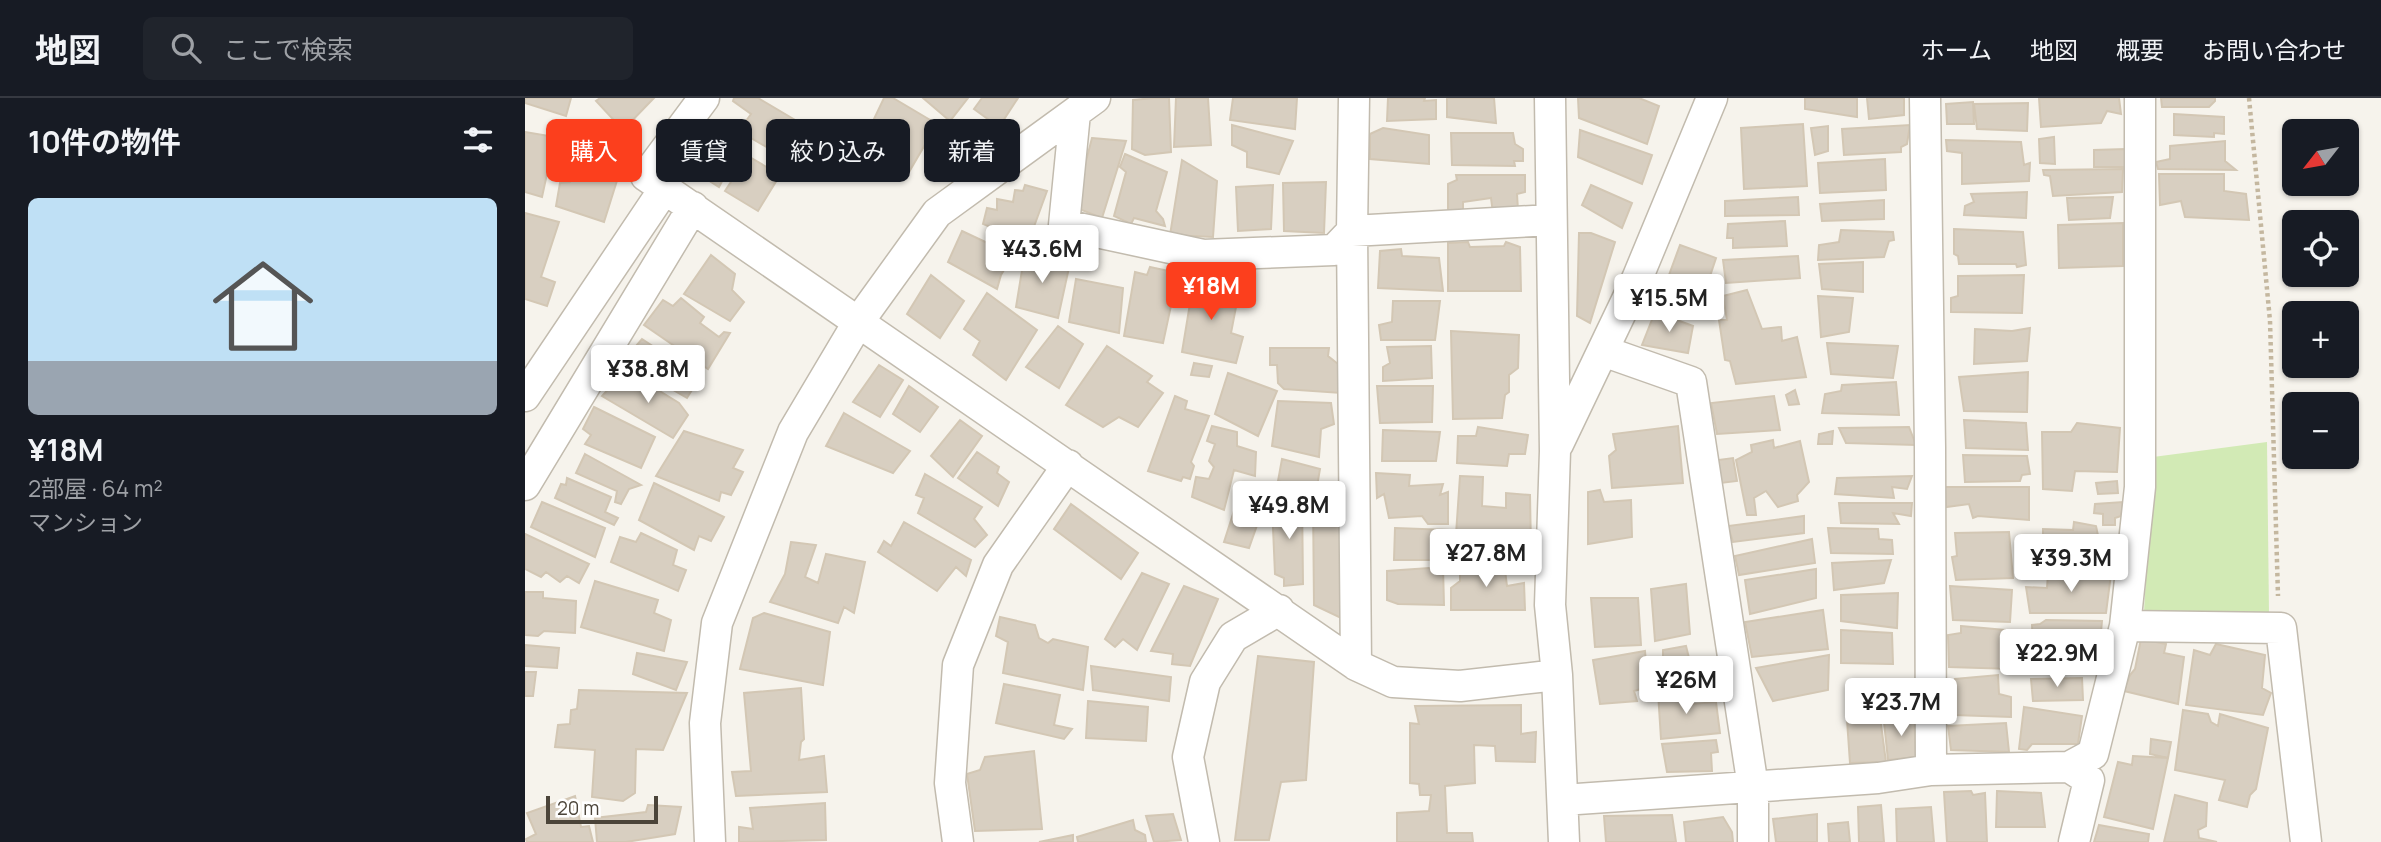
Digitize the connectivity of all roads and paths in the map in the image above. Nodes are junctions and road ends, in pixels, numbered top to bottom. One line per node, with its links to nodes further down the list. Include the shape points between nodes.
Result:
1 (704, 98): 9 (street, via 646,176)
2 (1354, 98): 12 (street)
3 (1550, 98): 11 (street)
4 (1712, 98): 14 (street)
5 (1925, 98): 25 (street)
6 (2140, 98): 20 (street, via 2140,487)
7 (2249, 98): 21 (path, via 2270,321)
8 (1085, 106): 12 (street, via 1064,225 1203,255 1334,250); 13 (street, via 937,213)
9 (665, 188): 10 (street); 15 (street)
10 (693, 207): 13 (street); 18 (street)
11 (1551, 220): 12 (street); 16 (street)
12 (1352, 231): 22 (street)
13 (859, 321): 17 (street); 28 (street, via 793,432 717,623 705,723)
14 (1603, 351): 16 (street); 26 (street, via 1691,382)
15 (525, 396)
16 (1555, 451): 23 (street, via 1550,605)
17 (1069, 465): 19 (street); 29 (street, via 998,565 958,665 950,783)
18 (525, 485)
19 (1279, 610): 22 (street); 30 (street, via 1233,638 1205,682 1188,757)
20 (2125, 626): 21 (street); 24 (street, via 2093,754)
21 (2281, 628): 34 (street)
22 (1356, 665): 23 (street, via 1393,682 1460,686)
23 (1557, 675): 27 (street)
24 (2069, 766): 25 (street); 33 (street, via 2089,780)
25 (1931, 770): 26 (street)
26 (1753, 787): 27 (street); 32 (street)
27 (1563, 800): 31 (street)
28 (710, 842)
29 (958, 842)
30 (1204, 842)
31 (1564, 842)
32 (1753, 842)
33 (2074, 842)
34 (2306, 842)

